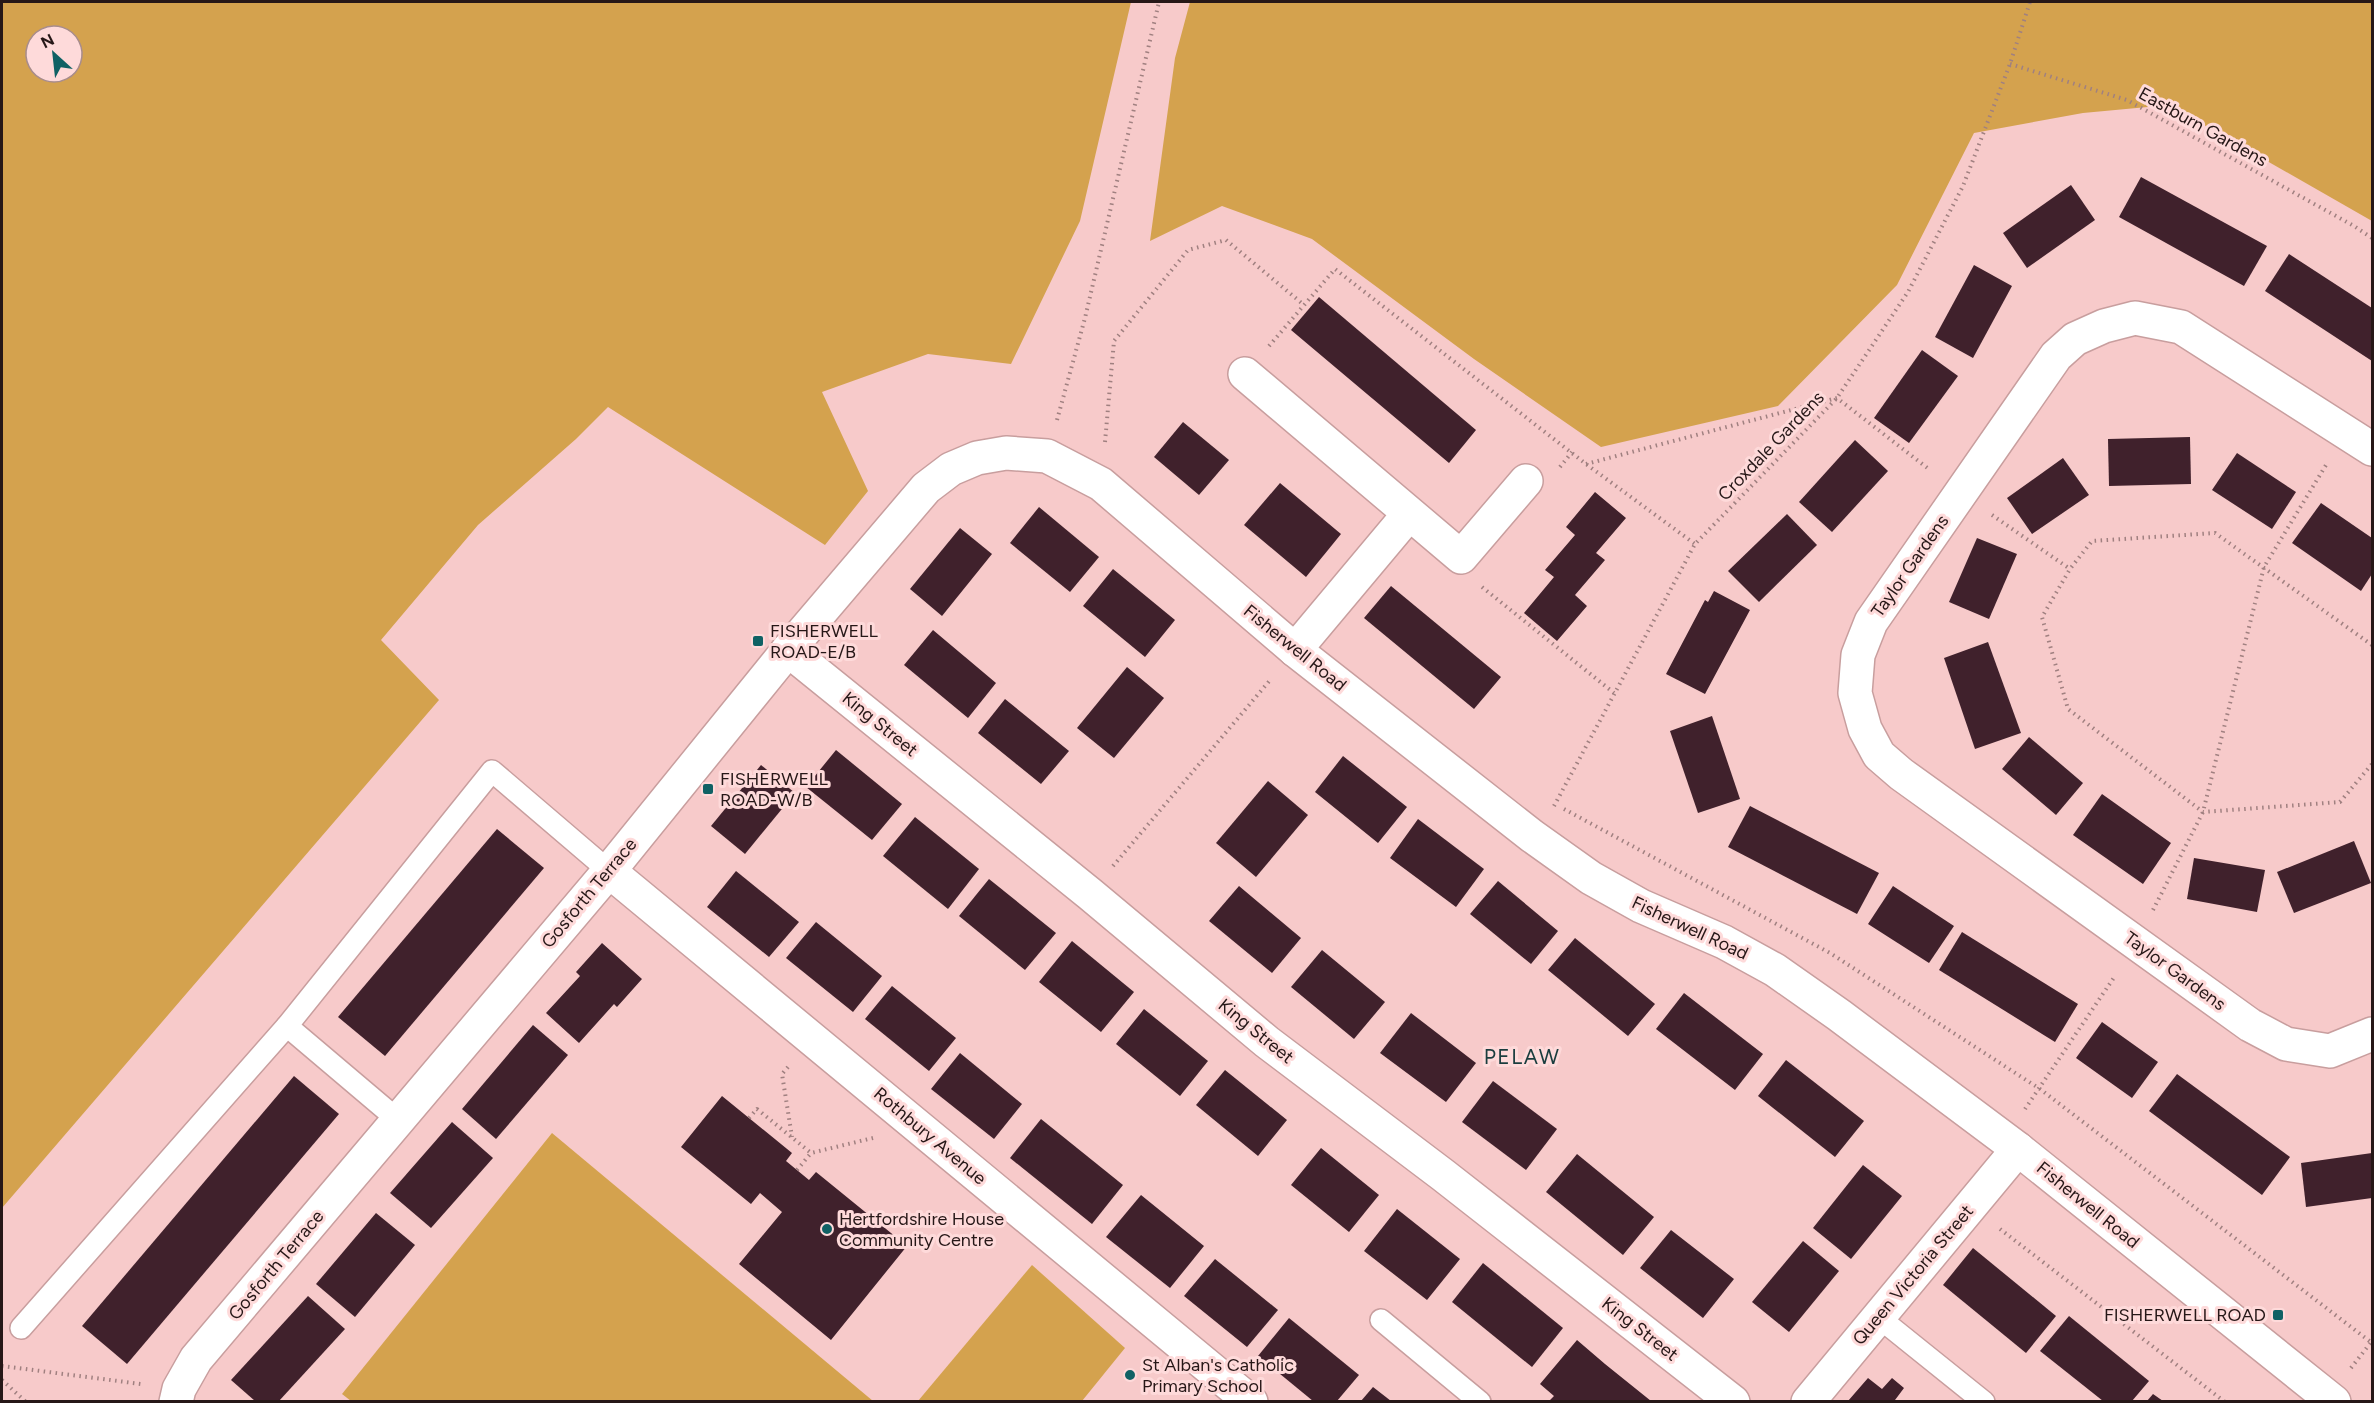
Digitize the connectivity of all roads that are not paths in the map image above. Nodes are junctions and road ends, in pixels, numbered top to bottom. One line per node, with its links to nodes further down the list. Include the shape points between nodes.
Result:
1 (1245, 374): 5 (street)
2 (2359, 441): 10 (street, Taylor Gardens, via 2181,327 2135,318 2075,339 2056,356 1871,622 1858,655 1855,693 1864,729 1879,755 1901,774 2250,1025 2286,1044 2331,1051)
3 (1047, 456): 6 (street, Gosforth Terrace, via 997,454 977,458 942,476 926,488); 7 (street, Fisherwell Road, via 1101,484)
4 (1526, 481): 5 (street, via 1461,557)
5 (1409, 514): 7 (street)
6 (788, 650): 8 (street, Gosforth Terrace); 19 (street, King Street, via 1267,1042)
7 (1295, 650): 12 (street, Fisherwell Road, via 1591,878 1775,970)
8 (609, 871): 9 (lane, via 492,771); 11 (street, Gosforth Terrace); 17 (street, Rothbury Avenue)
9 (287, 1026): 11 (lane); 15 (lane)
10 (2373, 1034)
11 (398, 1120): 16 (street, Gosforth Terrace, via 196,1359)
12 (2010, 1144): 13 (street, Queen Victoria Street, via 1970,1207); 22 (street, Fisherwell Road)
13 (1877, 1316): 20 (street, Queen Victoria Street); 21 (lane)
14 (1381, 1320): 18 (lane)
15 (21, 1328)
16 (177, 1395)
17 (1251, 1401)
18 (1480, 1401)
19 (1733, 1401)
20 (1808, 1401)
21 (1984, 1401)
22 (2334, 1401)

